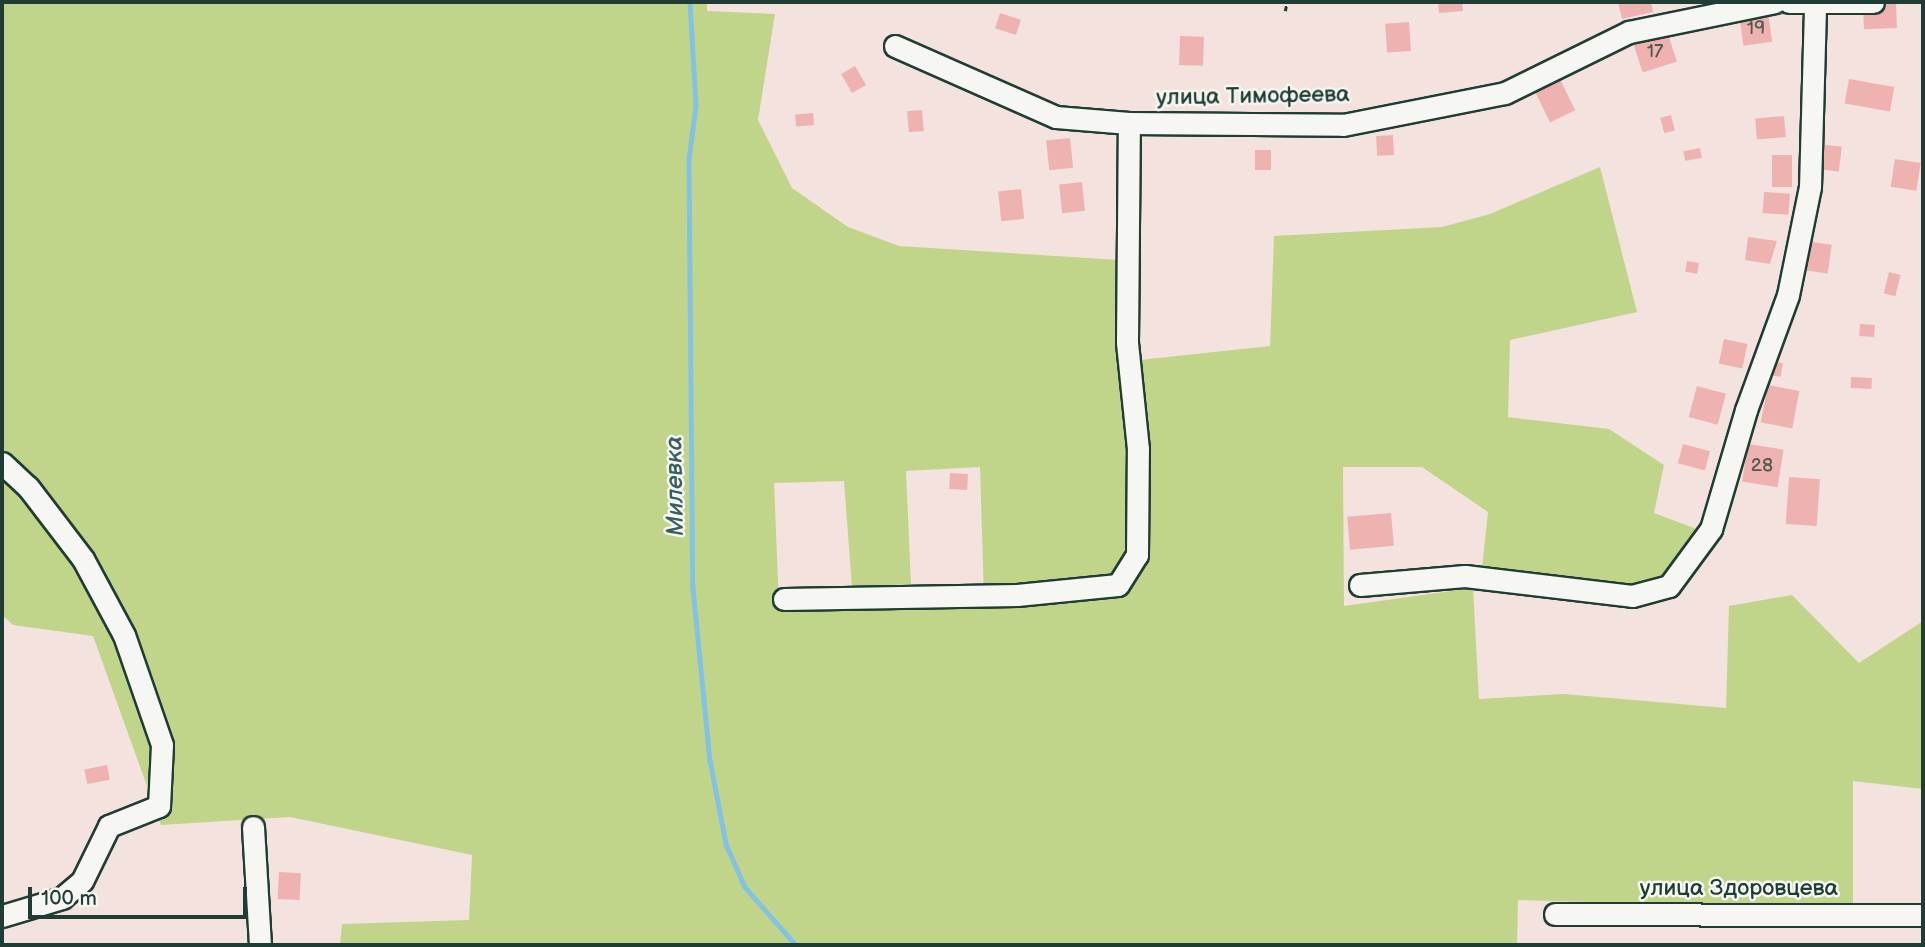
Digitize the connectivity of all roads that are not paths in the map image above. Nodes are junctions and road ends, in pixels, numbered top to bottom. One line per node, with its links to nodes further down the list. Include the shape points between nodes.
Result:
1 (1775, 2): 6 (street, улица Тимофеева, via 1629,32 1505,93 1343,125)
2 (1789, 2): 4 (street)
3 (1873, 2): 4 (street)
4 (1815, 5): 8 (street, via 1810,187 1788,295 1746,410 1711,529 1669,586 1632,596 1465,576)
5 (895, 47): 6 (street, улица Тимофеева, via 1056,117)
6 (1129, 123): 9 (street, via 1127,342 1138,449 1137,555 1118,585 1017,595)
7 (2, 463): 13 (street, via 28,487 83,559 124,635 162,745 159,806 109,827 82,881 62,898)
8 (1360, 586)
9 (785, 600)
10 (253, 827): 14 (street)
11 (1556, 914): 12 (street, улица Здоровцева)
12 (1923, 915)
13 (2, 916)
14 (260, 945)

